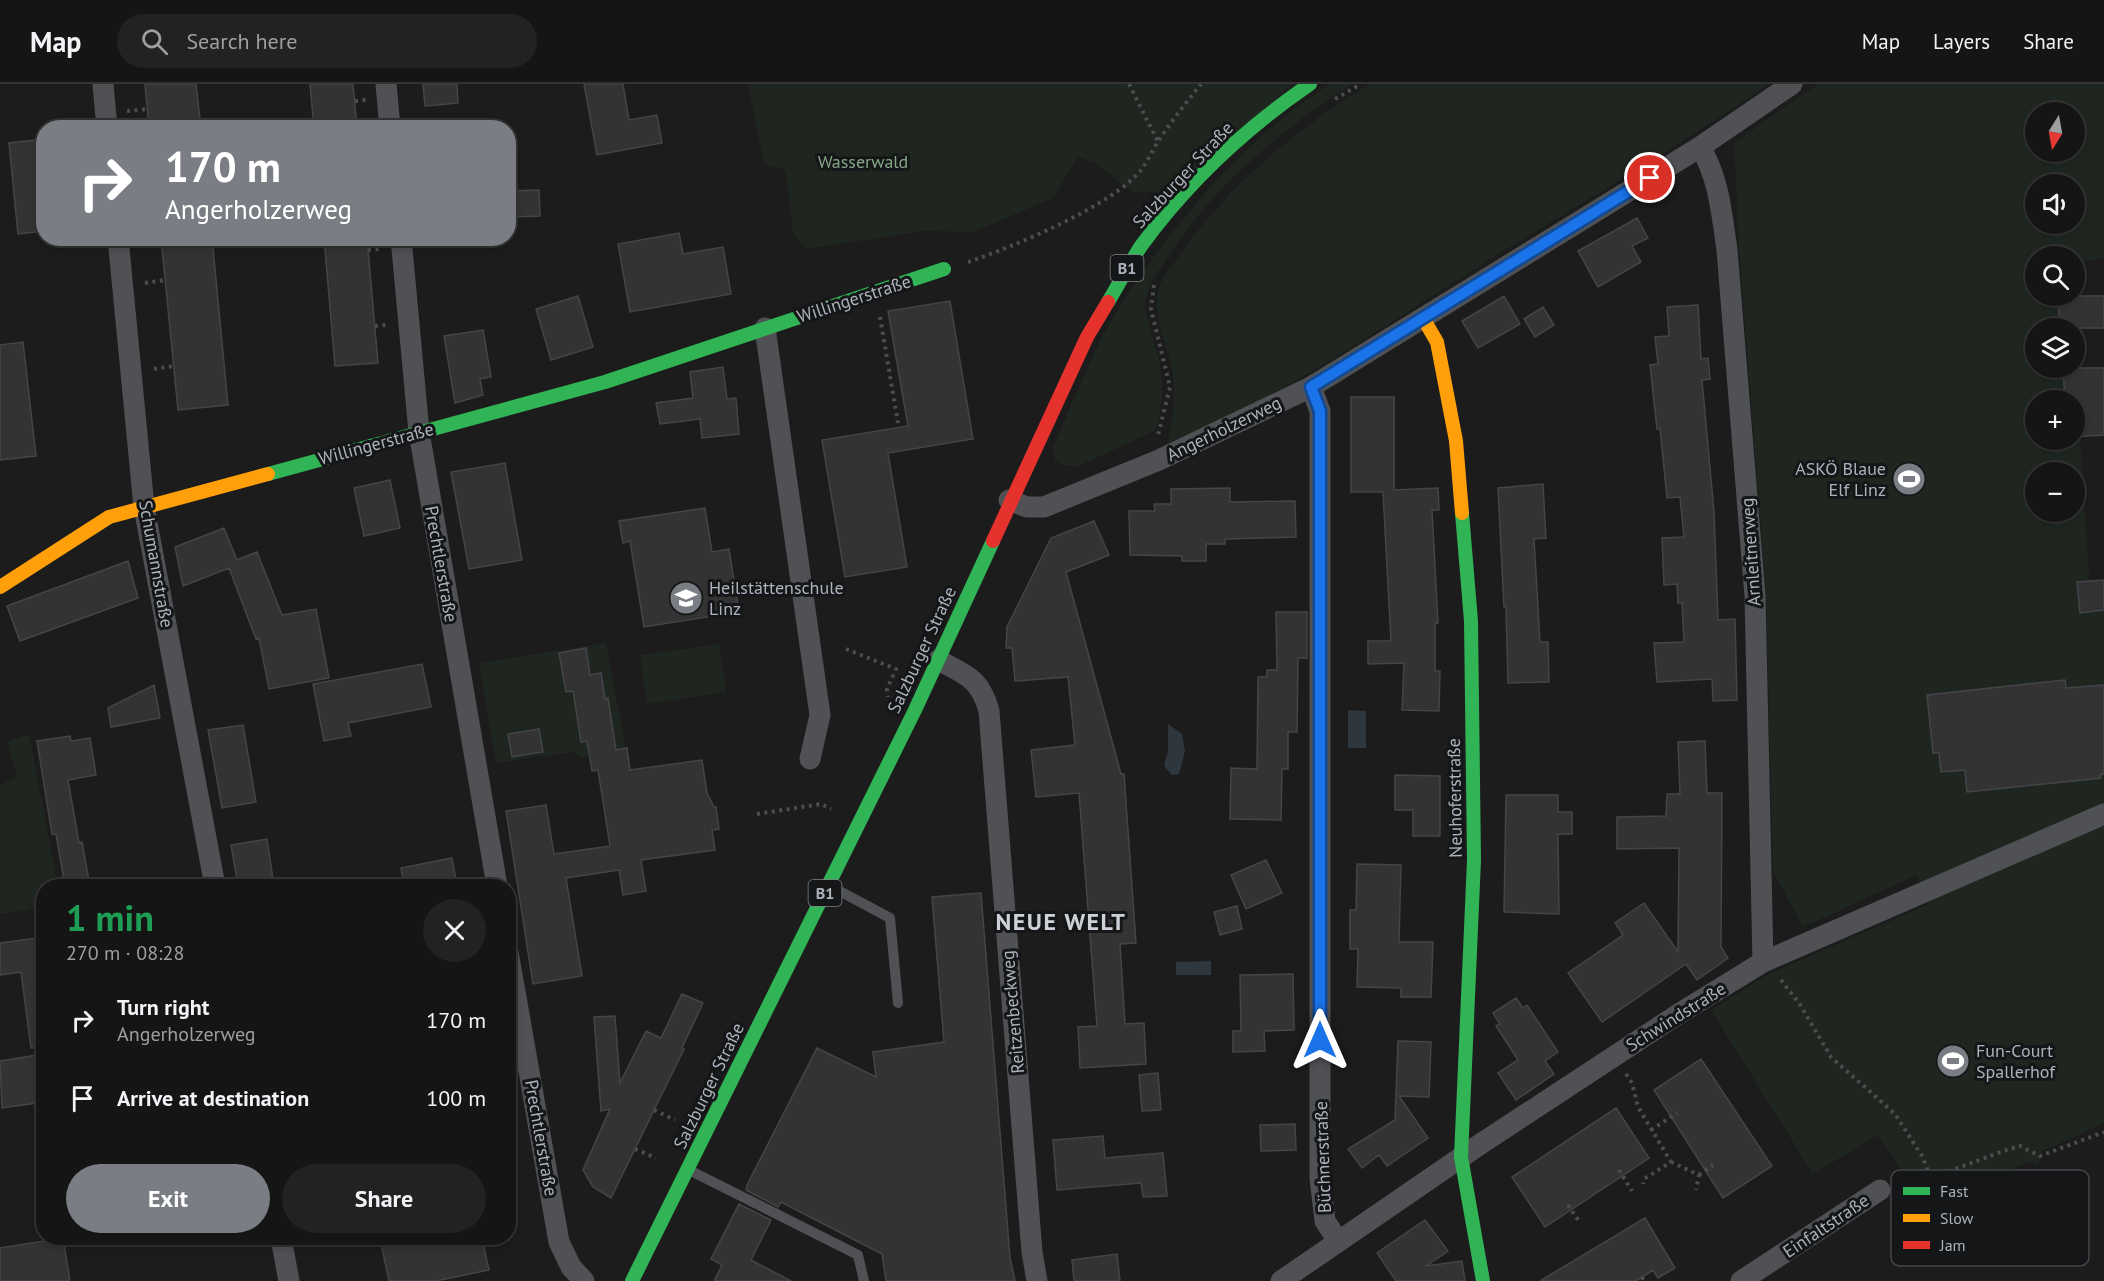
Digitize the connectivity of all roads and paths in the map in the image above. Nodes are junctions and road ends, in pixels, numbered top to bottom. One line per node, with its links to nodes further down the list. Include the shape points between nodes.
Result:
1 (103, 84): 11 (street)
2 (386, 84): 12 (street)
3 (1130, 84): 13 (path)
4 (1201, 84): 13 (path)
5 (1310, 84): 30 (street, Salzburger Straße / B1, via 1274,109 1214,163 1140,248 1087,337)
6 (1360, 84): 8 (path)
7 (1792, 84): 14 (street, Angerholzerweg)
8 (1327, 104)
9 (148, 109): 10 (path)
10 (128, 111)
11 (106, 120)
12 (389, 120)
13 (1158, 142): 17 (path, via 1140,171 1117,191 1002,250)
14 (1700, 147): 22 (street, Angerholzerweg); 43 (street, Arnleitnerweg, via 1708,159 1719,200 1727,250 1755,589)
15 (119, 246): 31 (street, Schumannstraße)
16 (402, 246): 28 (street, Prechtlerstraße)
17 (944, 269): 23 (street, Willingerstraße)
18 (1158, 279): 29 (path, via 1152,287 1150,309 1170,387)
19 (165, 280): 20 (path)
20 (145, 283)
21 (878, 307): 27 (path)
22 (1423, 318): 26 (street, Angerholzerweg); 53 (street, Neuhoferstraße, via 1437,342 1456,441 1471,621 1474,860)
23 (765, 328): 28 (street, Willingerstraße, via 605,382); 36 (street, via 820,715)
24 (173, 366): 25 (path)
25 (154, 369)
26 (1311, 387): 30 (street, Angerholzerweg, via 1159,460 1044,507 1027,507); 69 (street, Büchnerstraße, via 1320,411 1320,1178 1324,1221)
27 (898, 423)
28 (419, 432): 31 (street, Willingerstraße); 41 (street, Prechtlerstraße)
29 (1158, 435)
30 (1009, 500): 34 (street, Salzburger Straße / B1)
31 (144, 507): 32 (street, Willingerstraße, via 109,517); 40 (street, Schumannstraße)
32 (0, 587)
33 (846, 649): 35 (path, via 896,669 887,689)
34 (938, 660): 42 (street, Salzburger Straße / B1); 75 (street, Reitzenbeckweg, via 974,679 989,711)
35 (888, 697)
36 (810, 759)
37 (831, 809): 38 (path, via 821,804)
38 (757, 814)
39 (2104, 814): 43 (street, Schwindstraße)
40 (214, 879)
41 (496, 879)
42 (829, 885): 45 (lane, via 890,918); 57 (street, Salzburger Straße / B1)
43 (1764, 962): 53 (street, Schwindstraße); 59 (path, via 1787,984 1831,1058 1895,1114)
44 (516, 997): 72 (street, Prechtlerstraße, via 559,1242 572,1268)
45 (898, 1003)
46 (1620, 1067): 50 (path, via 1632,1083 1638,1107)
47 (654, 1110): 49 (path)
48 (1677, 1113): 50 (path)
49 (675, 1120)
50 (1651, 1130): 55 (path)
51 (2104, 1132): 60 (path, via 2040,1156 2020,1146)
52 (635, 1149): 54 (path)
53 (1461, 1157): 69 (street, Schwindstraße); 77 (street, Neuhoferstraße)
54 (656, 1158)
55 (1671, 1162): 61 (path); 62 (path, via 1644,1179)
56 (1713, 1165): 61 (path)
57 (688, 1169): 73 (street, Salzburger Straße / B1); 74 (lane, via 858,1255)
58 (1619, 1170): 66 (path)
59 (1928, 1170)
60 (1953, 1170)
61 (1699, 1175): 64 (path)
62 (1643, 1184)
63 (1891, 1187): 65 (path)
64 (1696, 1190)
65 (1880, 1190): 78 (street, Einfaltstraße)
66 (1632, 1191)
67 (1568, 1205): 68 (path)
68 (1580, 1223)
69 (1338, 1242): 76 (street, Schwindstraße)
70 (282, 1245): 71 (street)
71 (289, 1281)
72 (584, 1281)
73 (632, 1281)
74 (864, 1281)
75 (1036, 1281)
76 (1281, 1281)
77 (1483, 1281)
78 (1741, 1281)

